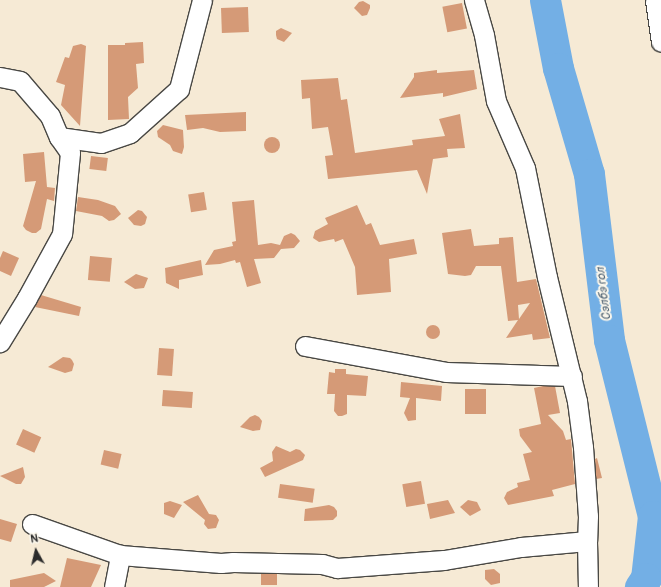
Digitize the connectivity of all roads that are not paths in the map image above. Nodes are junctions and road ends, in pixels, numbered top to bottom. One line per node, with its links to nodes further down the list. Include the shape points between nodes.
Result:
1 (202, 0): 6 (street, via 179,89 130,133 100,143)
2 (474, 0): 9 (street, via 484,34 496,101 525,168 546,277)
3 (654, 0): 4 (street)
4 (661, 42)
5 (0, 77): 6 (street, via 20,81 50,116)
6 (59, 137): 7 (street, via 70,153 62,234)
7 (0, 342)
8 (305, 346): 9 (street, via 446,372)
9 (572, 376): 11 (street, via 583,448 588,516)
10 (32, 524): 12 (street)
11 (587, 541): 12 (street, via 521,547 444,560 337,568 322,564 221,564); 14 (street)
12 (120, 555): 13 (street)
13 (114, 587)
14 (588, 587)

